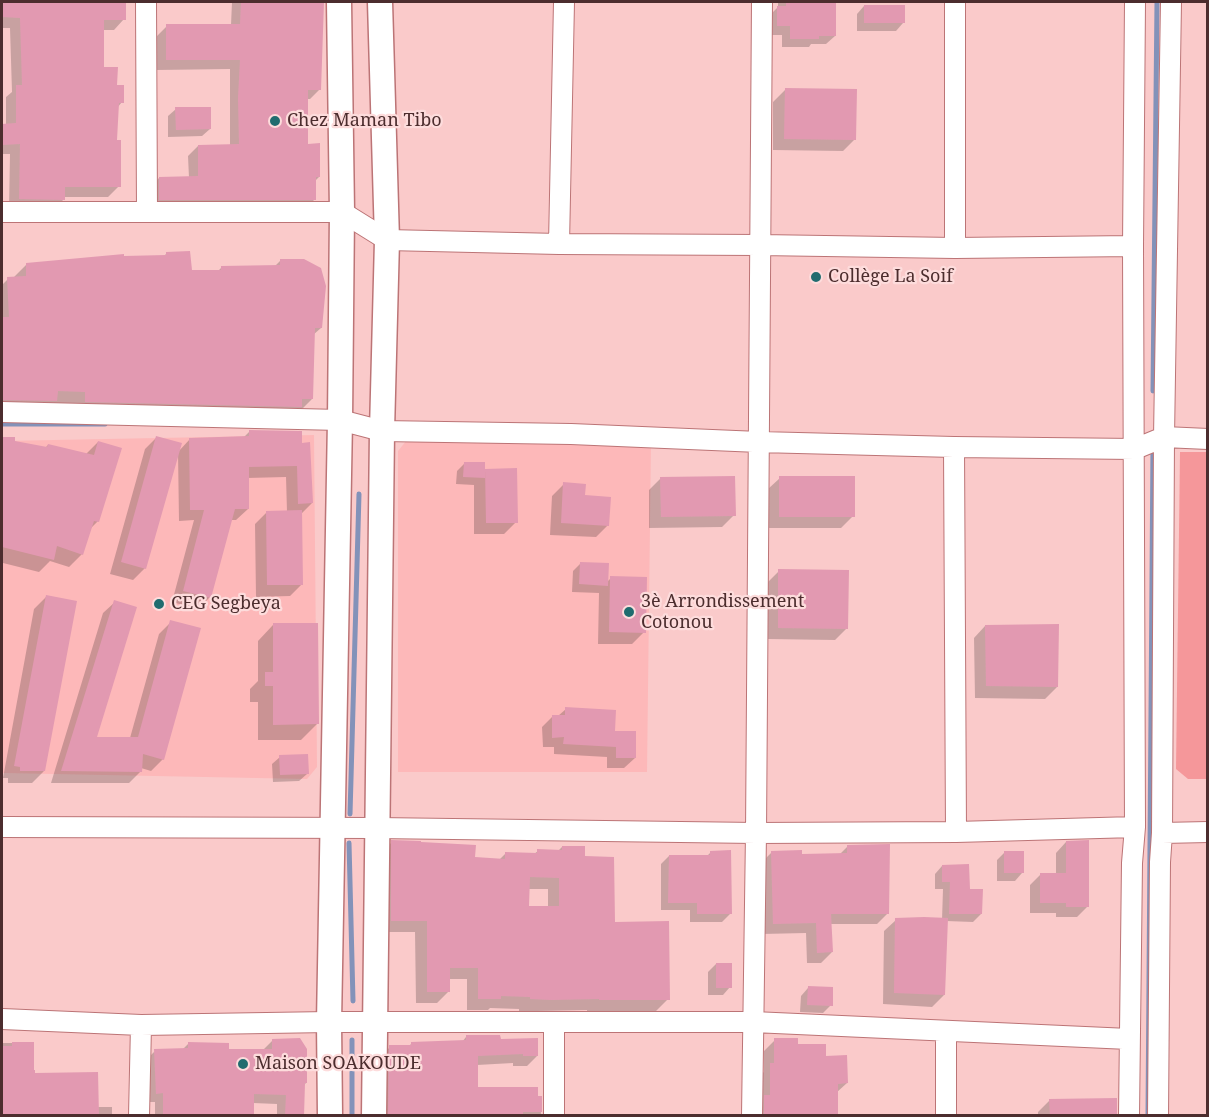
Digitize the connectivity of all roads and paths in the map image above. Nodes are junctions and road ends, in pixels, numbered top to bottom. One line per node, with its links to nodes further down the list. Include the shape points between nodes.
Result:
1 (146, 2): 10 (street)
2 (339, 2): 11 (street)
3 (380, 2): 12 (street)
4 (564, 2): 13 (street)
5 (762, 2): 14 (street)
6 (956, 2): 16 (street)
7 (1135, 2): 15 (street)
8 (1171, 2): 20 (street)
9 (2, 212): 10 (street)
10 (147, 212): 11 (street)
11 (342, 212): 12 (street); 18 (street)
12 (387, 240): 13 (street); 19 (street)
13 (558, 244): 14 (street)
14 (760, 245): 16 (street); 22 (street)
15 (1133, 246): 16 (street); 24 (street)
16 (956, 248)
17 (2, 412): 18 (street)
18 (340, 420): 19 (street); 28 (street)
19 (382, 431): 22 (street); 27 (street)
20 (1164, 437): 21 (street); 24 (street); 32 (street)
21 (1208, 439)
22 (759, 442): 23 (street); 31 (street)
23 (954, 447): 24 (street); 29 (street)
24 (1135, 449): 26 (street)
25 (2, 827): 28 (street)
26 (1135, 827): 29 (street); 40 (street)
27 (377, 828): 28 (street); 31 (street); 35 (street)
28 (333, 829): 34 (street)
29 (956, 832): 31 (street)
30 (1208, 832): 32 (street)
31 (756, 833): 37 (street)
32 (1162, 833): 48 (street)
33 (2, 1019): 38 (street)
34 (329, 1022): 35 (street); 38 (street); 42 (street)
35 (376, 1022): 36 (street); 43 (street)
36 (554, 1022): 37 (street); 44 (street)
37 (753, 1022): 39 (street); 45 (street)
38 (141, 1025): 41 (street)
39 (946, 1032): 40 (street); 46 (street)
40 (1129, 1039): 47 (street)
41 (139, 1116)
42 (330, 1116)
43 (374, 1116)
44 (554, 1116)
45 (752, 1116)
46 (946, 1116)
47 (1129, 1116)
48 (1158, 1116)

